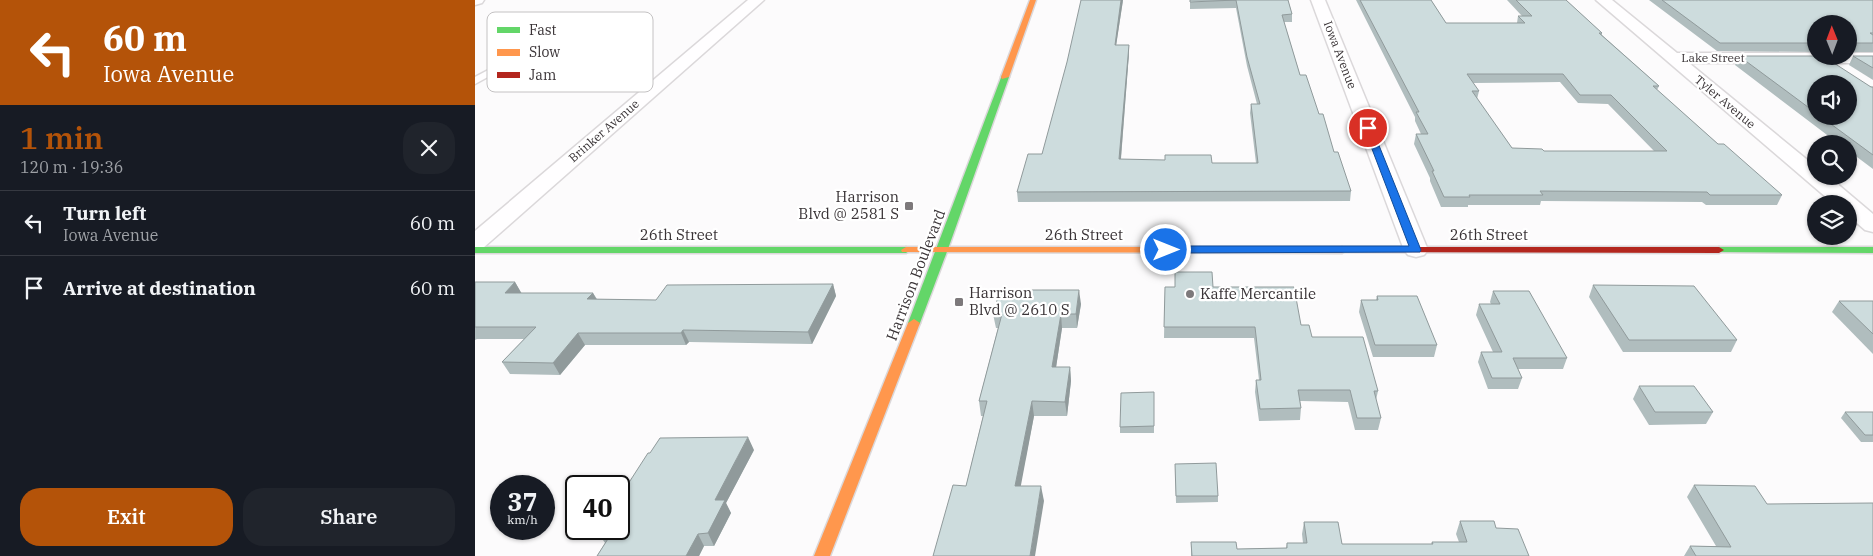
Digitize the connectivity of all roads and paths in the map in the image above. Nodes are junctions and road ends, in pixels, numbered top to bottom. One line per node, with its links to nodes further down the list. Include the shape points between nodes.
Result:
1 (757, 0): 13 (street, Brinker Avenue)
2 (1033, 0): 19 (street, Harrison Boulevard)
3 (1318, 0): 21 (street, Iowa Avenue)
4 (1603, 0): 5 (street, Tyler Avenue)
5 (1672, 58): 6 (street, Lake Street); 15 (street, Tyler Avenue)
6 (1807, 58)
7 (1857, 58): 8 (street, Lake Street)
8 (1873, 58)
9 (1834, 65): 10 (street)
10 (1848, 74)
11 (487, 75): 12 (lane)
12 (475, 81)
13 (653, 89)
14 (650, 92): 18 (street, Brinker Avenue)
15 (1837, 195)
16 (1857, 212): 17 (street, Tyler Avenue)
17 (1873, 225)
18 (475, 242)
19 (943, 249): 20 (street, 26th Street); 21 (street, 26th Street); 23 (street, Harrison Boulevard)
20 (475, 250)
21 (1416, 250): 22 (street, 26th Street)
22 (1873, 250)
23 (822, 556)

